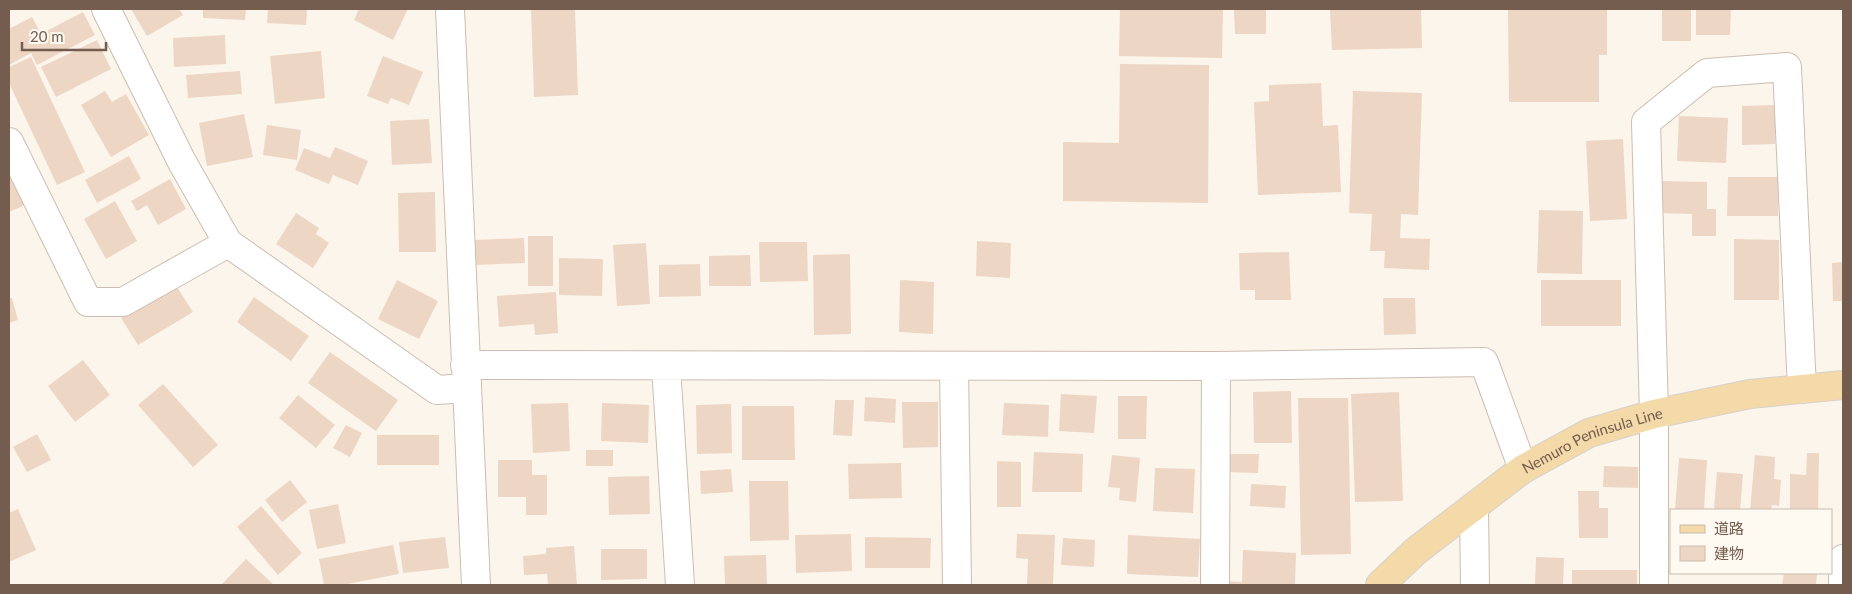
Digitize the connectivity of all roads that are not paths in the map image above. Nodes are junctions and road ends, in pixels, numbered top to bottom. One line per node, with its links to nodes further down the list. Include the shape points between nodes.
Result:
1 (106, 9): 4 (street, via 182,162)
2 (450, 9): 8 (street)
3 (9, 142): 4 (street, via 88,302 122,302)
4 (228, 243): 8 (street, via 437,390)
5 (666, 366): 6 (street); 8 (street); 16 (street)
6 (954, 366): 7 (street); 17 (street)
7 (1216, 366): 12 (street, via 1484,362); 18 (street)
8 (466, 376): 15 (street)
9 (1843, 385): 10 (main road, Nemuro Peninsula Line)
10 (1802, 389): 11 (main road, Nemuro Peninsula Line, via 1750,394); 11 (street, via 1787,66 1707,73 1646,122)
11 (1654, 414): 12 (main road, Nemuro Peninsula Line, via 1589,433); 21 (street)
12 (1523, 469): 13 (main road, Nemuro Peninsula Line)
13 (1474, 509): 19 (main road, Nemuro Peninsula Line, via 1417,550); 20 (street)
14 (1843, 558): 22 (street)
15 (476, 585)
16 (680, 585)
17 (957, 585)
18 (1215, 585)
19 (1380, 585)
20 (1475, 585)
21 (1654, 585)
22 (1843, 585)

